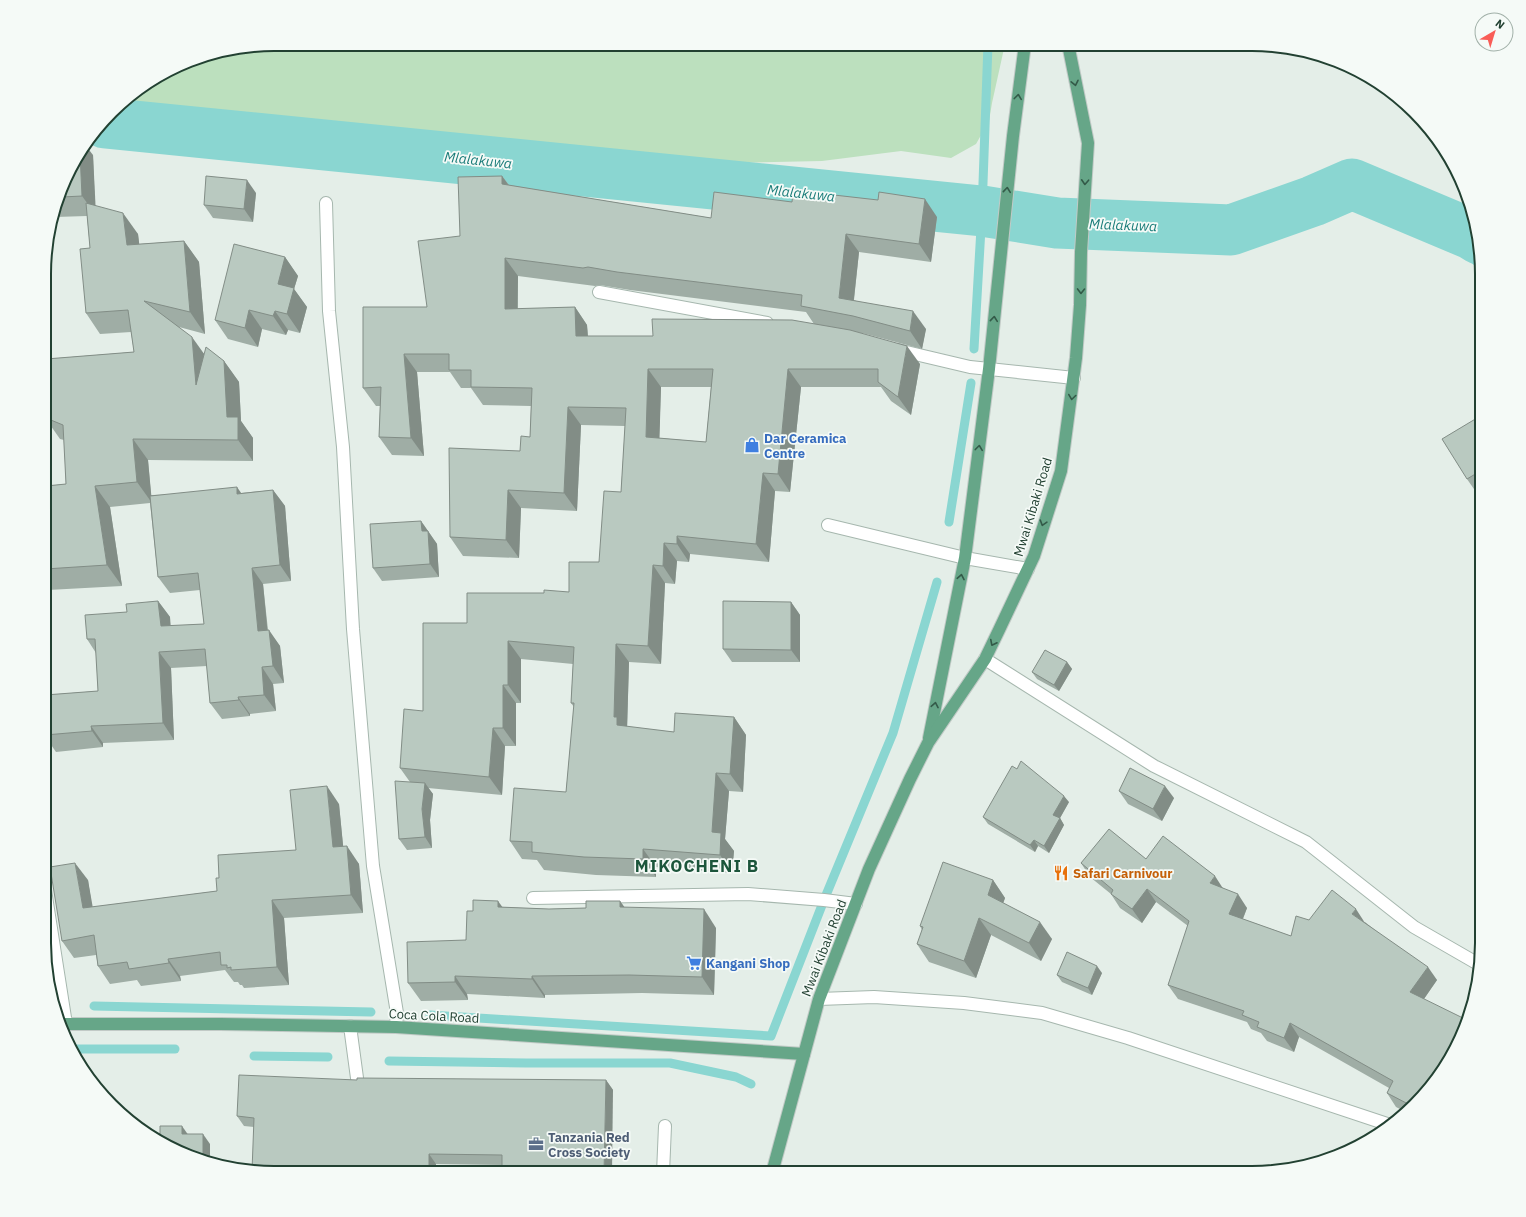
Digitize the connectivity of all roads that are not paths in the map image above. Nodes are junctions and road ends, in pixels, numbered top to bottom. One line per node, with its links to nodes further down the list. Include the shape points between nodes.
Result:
1 (1024, 51): 7 (main road, Mwai Kibaki Road, one-way to 1)
2 (1069, 51): 8 (main road, Mwai Kibaki Road, one-way to 8, via 1088,143)
3 (326, 203): 22 (street, via 329,311 343,447 353,629 372,866 397,1013)
4 (599, 292): 5 (street)
5 (782, 326)
6 (887, 347): 7 (street, via 925,358)
7 (989, 369): 8 (street); 10 (main road, Mwai Kibaki Road, one-way to 7)
8 (1074, 378): 11 (main road, Mwai Kibaki Road, one-way to 11, via 1061,471)
9 (828, 525): 10 (street)
10 (965, 558): 11 (street); 13 (main road, Mwai Kibaki Road, one-way to 10)
11 (1028, 569): 12 (main road, Mwai Kibaki Road, one-way to 12)
12 (985, 659): 13 (main road, Mwai Kibaki Road); 17 (street, via 1154,766 1306,842 1414,926)
13 (928, 743): 15 (main road, Mwai Kibaki Road, via 903,792)
14 (533, 898): 15 (street, via 748,894)
15 (856, 904): 18 (main road, Mwai Kibaki Road)
16 (51, 932): 19 (street)
17 (1474, 962)
18 (820, 999): 23 (main road, Mwai Kibaki Road); 25 (street, via 874,997 964,1003 1042,1013 1142,1042)
19 (62, 1013)
20 (66, 1024): 21 (main road, Coca Cola Road)
21 (350, 1026): 22 (main road, Coca Cola Road); 24 (street)
22 (396, 1027): 23 (main road, Coca Cola Road)
23 (804, 1054): 28 (main road, Mwai Kibaki Road)
24 (357, 1078)
25 (1384, 1123)
26 (665, 1126): 27 (street)
27 (663, 1166)
28 (774, 1166)

